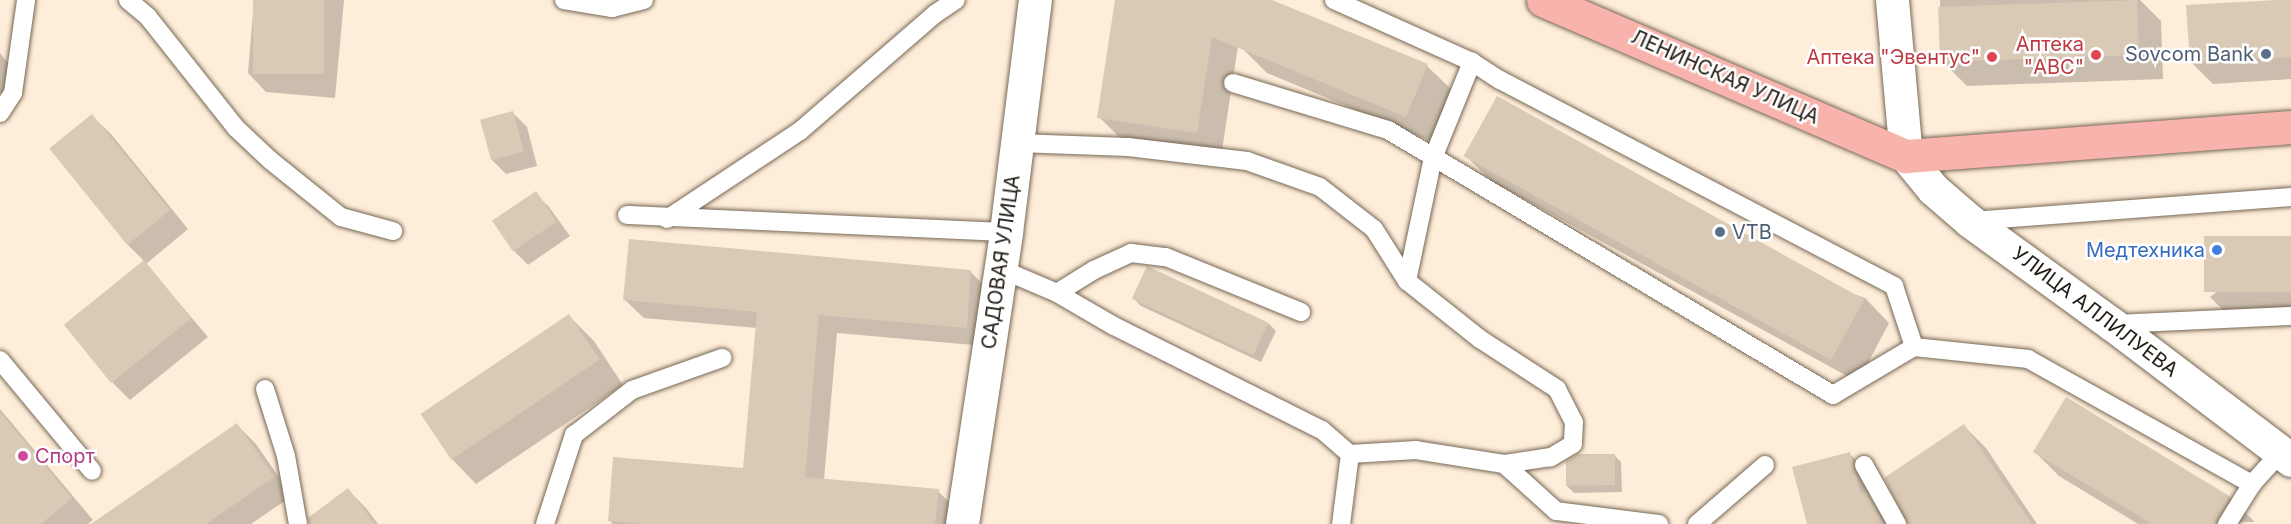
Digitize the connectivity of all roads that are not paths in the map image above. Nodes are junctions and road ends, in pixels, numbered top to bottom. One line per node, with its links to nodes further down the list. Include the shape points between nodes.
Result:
1 (26, 0): 12 (lane, via 13,93)
2 (128, 0): 21 (lane, via 148,17 236,128 270,160 341,217)
3 (564, 0): 4 (lane, via 612,8)
4 (644, 0)
5 (956, 0): 19 (lane, via 800,131)
6 (1035, 0): 14 (street, САДОВАЯ УЛИЦА)
7 (1334, 0): 10 (lane)
8 (1892, 0): 15 (street)
9 (1559, 3): 15 (main road, ЛЕНИНСКАЯ УЛИЦА)
10 (1472, 62): 16 (lane); 29 (lane, via 1894,286)
11 (1233, 83): 16 (lane, via 1388,130)
12 (0, 113)
13 (2291, 127): 15 (main road, ЛЕНИНСКАЯ УЛИЦА)
14 (1017, 143): 22 (street, САДОВАЯ УЛИЦА); 24 (lane, via 1128,147 1247,161 1320,187 1374,229)
15 (1906, 156): 20 (street, УЛИЦА АЛЛИЛУЕВА, via 1933,189)
16 (1433, 158): 24 (lane); 29 (lane, via 1833,395)
17 (2291, 197): 20 (lane)
18 (627, 215): 19 (lane)
19 (667, 219): 22 (lane)
20 (1970, 221): 28 (street, УЛИЦА АЛЛИЛУЕВА)
21 (393, 231)
22 (1006, 232): 23 (street, САДОВАЯ УЛИЦА)
23 (1001, 269): 25 (lane); 43 (street, САДОВАЯ УЛИЦА)
24 (1407, 281): 35 (lane, via 1480,339 1557,389 1574,422 1573,444 1551,458)
25 (1057, 293): 26 (lane, via 1131,253 1166,257); 33 (lane, via 1114,326 1322,430)
26 (1301, 312)
27 (2291, 316): 28 (lane)
28 (2112, 324): 34 (street, УЛИЦА АЛЛИЛУЕВА)
29 (1914, 347): 39 (lane, via 2028,359)
30 (722, 358): 42 (lane, via 633,390 574,435)
31 (0, 360): 38 (lane)
32 (265, 389): 41 (lane, via 286,456)
33 (1350, 454): 35 (lane, via 1416,450); 40 (lane)
34 (2286, 456): 39 (lane)
35 (1504, 464): 44 (lane, via 1556,511)
36 (1765, 465): 45 (lane)
37 (1864, 465): 46 (lane)
38 (92, 471)
39 (2252, 484): 47 (lane)
40 (1343, 523)
41 (298, 524)
42 (545, 524)
43 (962, 524)
44 (1659, 524)
45 (1697, 524)
46 (1897, 524)
47 (2228, 524)

